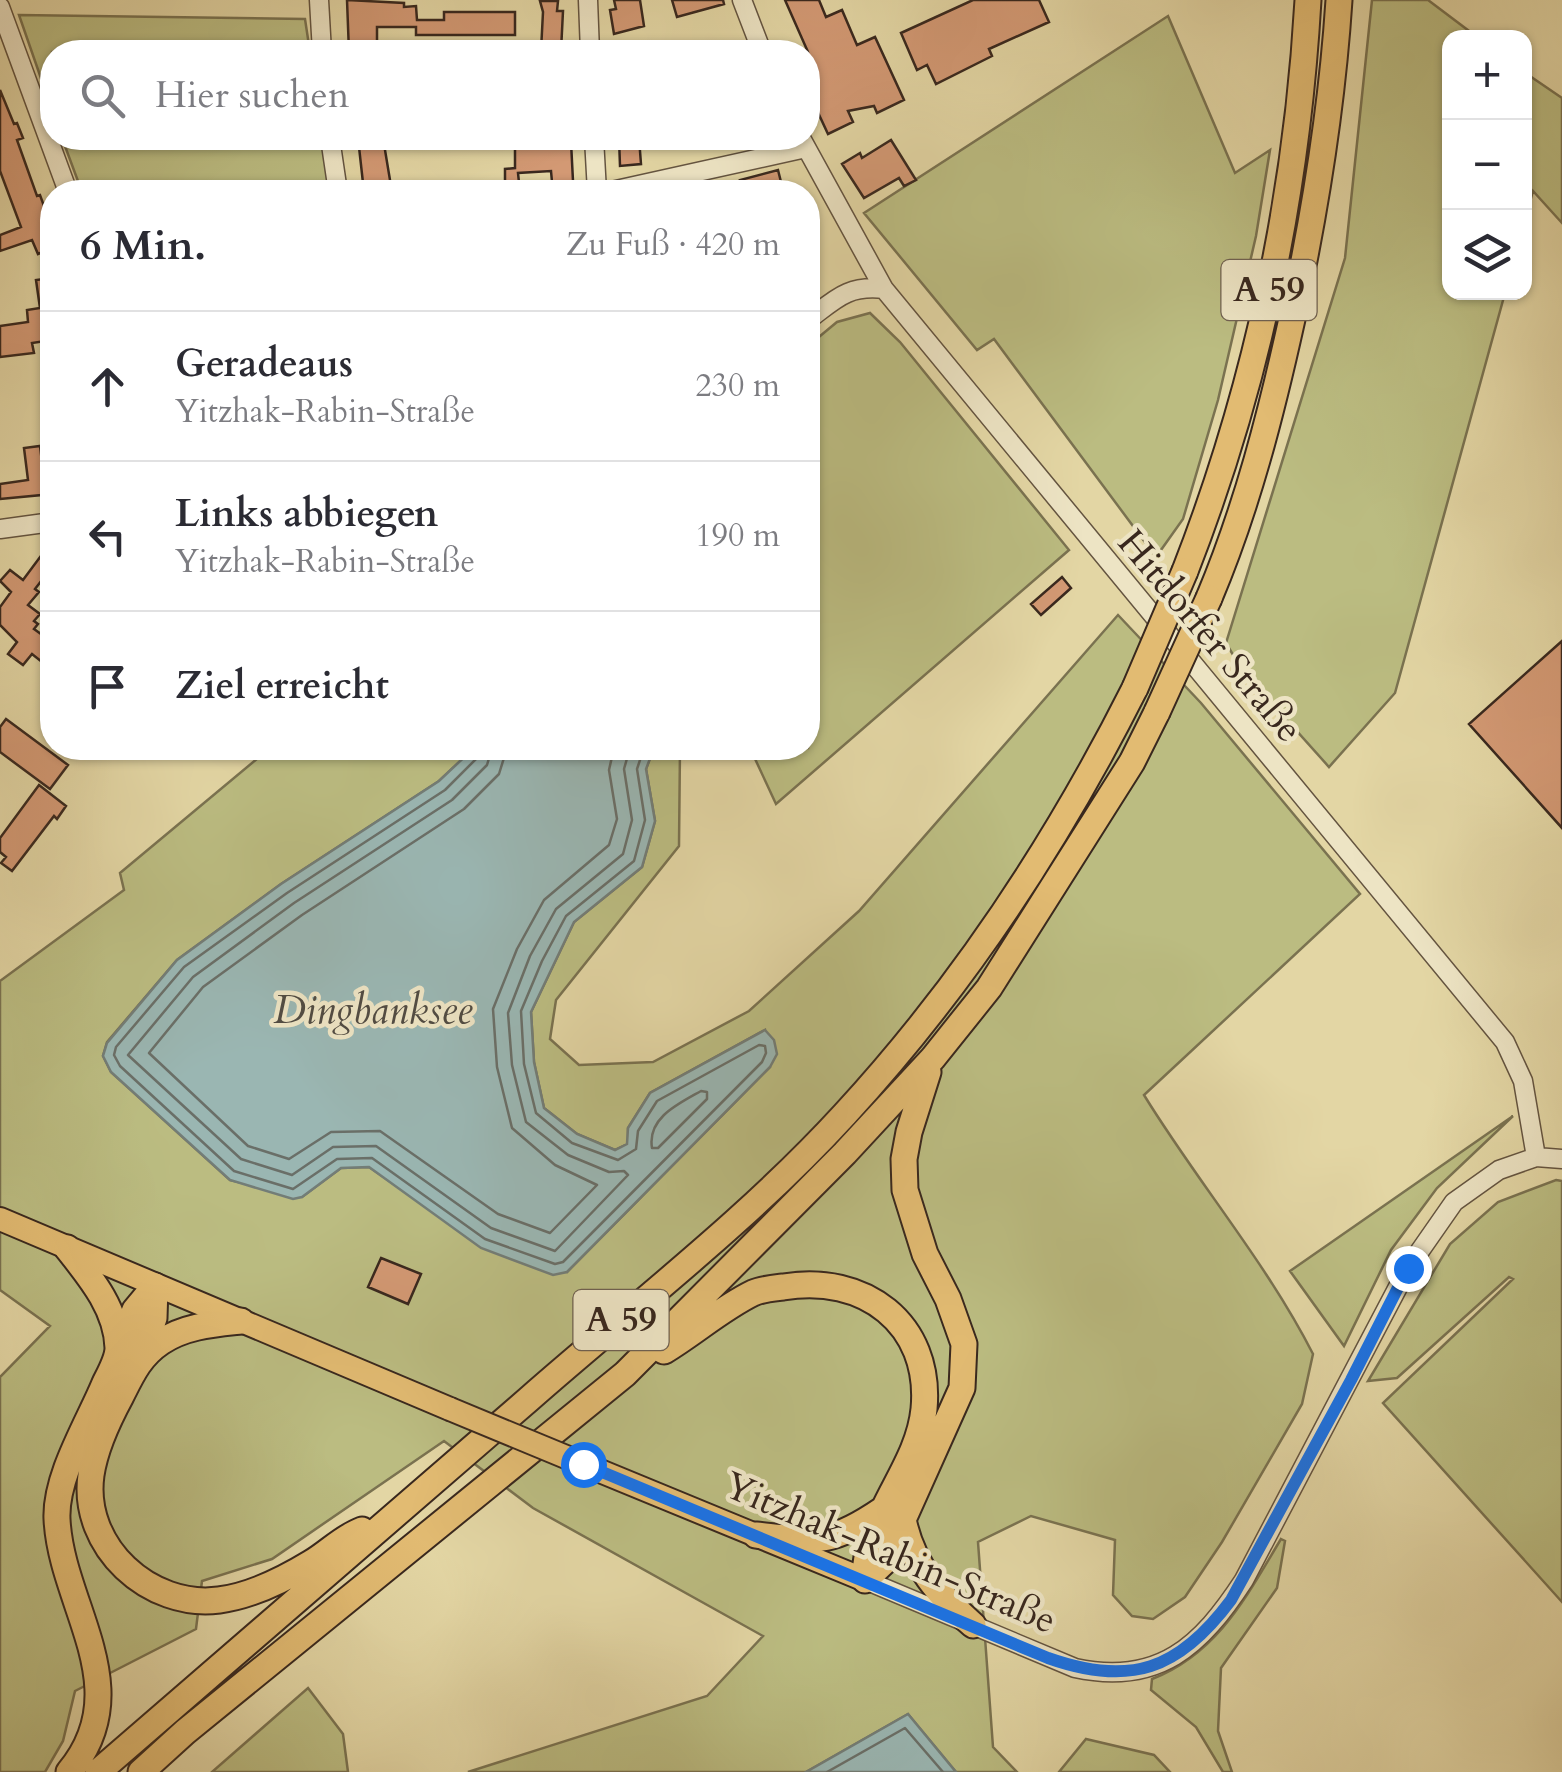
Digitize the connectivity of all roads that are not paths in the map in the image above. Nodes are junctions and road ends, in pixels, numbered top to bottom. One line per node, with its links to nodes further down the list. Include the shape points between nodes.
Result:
1 (319, 0): 7 (street)
2 (588, 0): 8 (street)
3 (742, 0): 9 (street)
4 (1308, 0): 34 (highway, A 59, bridge, via 1298,128 1272,276 1232,439 1135,688 1014,898 843,1117 728,1230)
5 (1339, 0): 24 (highway, A 59, bridge, via 1316,208 1243,510 1132,762 989,988)
6 (0, 6): 10 (street)
7 (321, 40)
8 (590, 40)
9 (757, 40)
10 (40, 115)
11 (53, 150): 16 (street)
12 (332, 150): 17 (street)
13 (594, 150): 18 (street)
14 (775, 150): 19 (street)
15 (807, 150): 20 (street, Hitdorfer Straße)
16 (64, 180)
17 (336, 180)
18 (596, 180)
19 (655, 180)
20 (884, 288): 21 (street, via 860,286); 25 (street, Hitdorfer Straße, via 1505,1042 1522,1081)
21 (820, 311)
22 (40, 524): 23 (street)
23 (0, 529)
24 (933, 1058): 32 (highway, A 59); 33 (highway, via 909,1132 904,1190 964,1344 962,1388)
25 (1536, 1157): 26 (street); 37 (street, Yitzhak-Rabin-Straße, via 1484,1180 1454,1202 1433,1231 1244,1580 1196,1642 1151,1667 1108,1673 1048,1658)
26 (1562, 1159)
27 (0, 1219): 28 (main road, Yitzhak-Rabin-Straße)
28 (67, 1248): 29 (main road, Yitzhak-Rabin-Straße); 31 (highway, via 103,1296)
29 (155, 1286): 30 (main road, Yitzhak-Rabin-Straße); 31 (highway, via 135,1310)
30 (242, 1321): 31 (highway, via 188,1329); 35 (main road, Yitzhak-Rabin-Straße, bridge)
31 (129, 1356): 34 (highway, via 91,1476 102,1538 141,1582 188,1602 221,1600 258,1590 353,1533); 38 (highway, via 62,1484 57,1514 99,1686 84,1754)
32 (625, 1374): 33 (highway, via 756,1291 812,1282 846,1287 879,1304 914,1346 923,1372 924,1411); 40 (highway, A 59)
33 (893, 1515): 35 (highway, via 815,1541); 36 (highway, via 884,1562); 37 (highway, via 940,1596)
34 (394, 1517): 39 (highway, A 59)
35 (756, 1535): 36 (main road, Yitzhak-Rabin-Straße)
36 (865, 1580): 37 (street, Yitzhak-Rabin-Straße)
37 (973, 1625)
38 (70, 1772)
39 (98, 1772)
40 (141, 1772)

